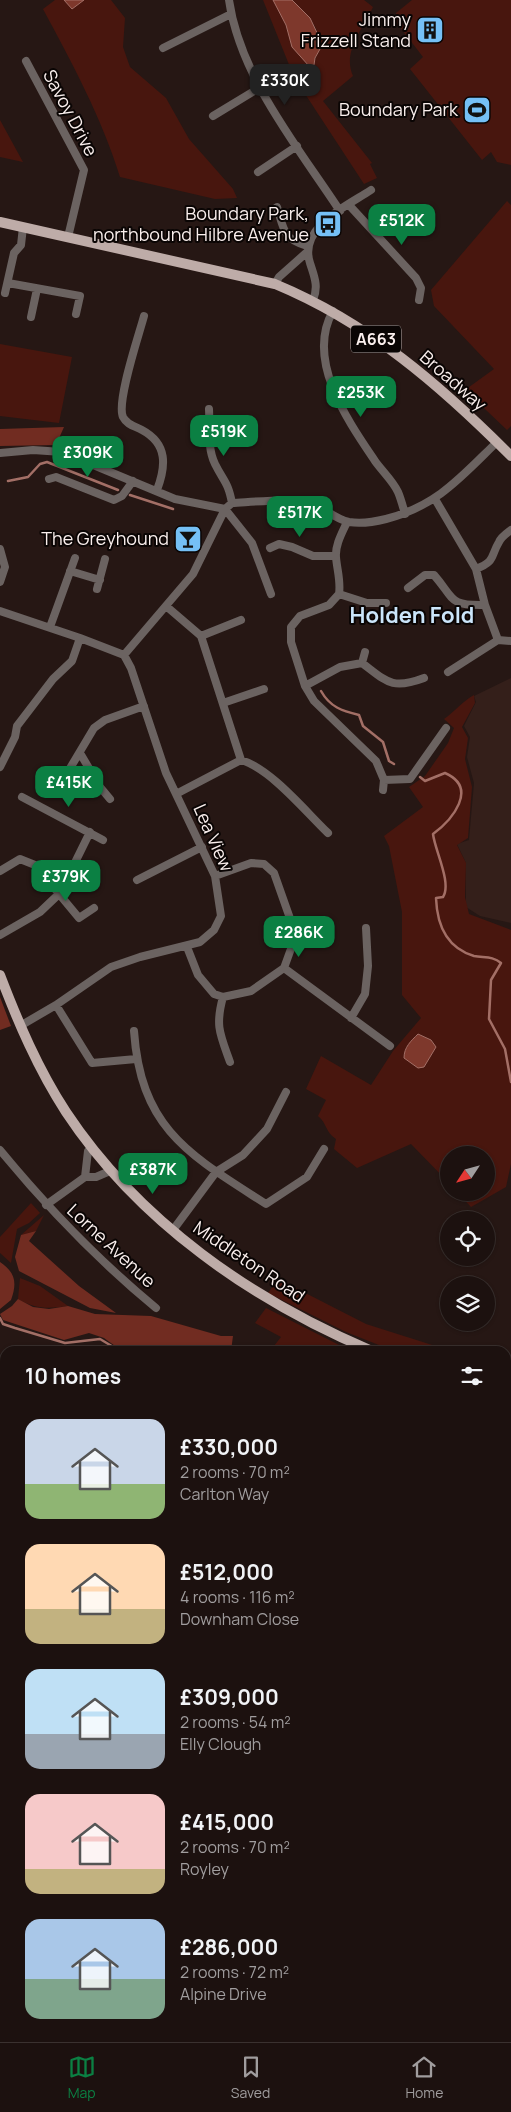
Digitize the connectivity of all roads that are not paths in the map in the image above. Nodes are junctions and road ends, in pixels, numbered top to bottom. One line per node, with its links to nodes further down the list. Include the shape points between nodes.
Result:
1 (229, 0): 2 (street)
2 (231, 14): 3 (street); 5 (street)
3 (163, 48)
4 (26, 61): 15 (street, Savoy Drive, via 84,170)
5 (259, 88): 6 (street); 7 (street)
6 (213, 116)
7 (297, 146): 8 (street); 12 (street)
8 (258, 172)
9 (372, 190): 10 (street)
10 (349, 205): 12 (street); 22 (street, via 416,278 421,288)
11 (276, 207): 16 (street, via 287,237)
12 (340, 211): 16 (street, via 318,228)
13 (0, 222): 14 (main road, Broadway / A663)
14 (23, 227): 15 (main road, Broadway / A663); 17 (street, via 21,245 14,253)
15 (68, 237): 18 (main road, Broadway / A663)
16 (307, 250): 18 (street); 21 (street, via 317,285)
17 (8, 283): 19 (street); 20 (street)
18 (275, 284): 21 (main road, Broadway / A663)
19 (37, 289): 24 (street, via 80,296); 26 (street)
20 (5, 293)
21 (313, 300): 23 (main road, Broadway / A663)
22 (419, 300)
23 (333, 311): 28 (main road, Broadway / A663, via 394,352); 37 (street, via 324,332 324,355 330,376 356,431 398,492)
24 (76, 314)
25 (144, 316): 33 (street, via 122,400 123,416 129,424 155,441 163,456 165,469)
26 (31, 317)
27 (209, 409): 35 (street, via 214,463 228,485)
28 (497, 442): 30 (main road, Broadway / A663); 34 (street)
29 (0, 453): 32 (street, via 62,452)
30 (511, 456)
31 (49, 479): 32 (street, via 56,477 114,500 122,496)
32 (133, 480): 33 (street)
33 (158, 490): 36 (street, via 175,499)
34 (434, 499): 37 (street); 45 (street)
35 (232, 503): 36 (street); 38 (street, via 306,502)
36 (224, 509): 51 (street, via 252,543); 55 (street, via 193,574)
37 (405, 514): 38 (street, via 375,521)
38 (346, 522): 42 (street)
39 (511, 530): 45 (street, via 499,541 495,556 488,564)
40 (270, 548): 42 (street, via 279,544 313,556)
41 (0, 549): 48 (street, via 5,567)
42 (336, 556): 52 (street)
43 (75, 558): 46 (street)
44 (106, 559): 47 (street)
45 (476, 568): 54 (street)
46 (70, 571): 47 (street); 58 (street)
47 (100, 580): 50 (street)
48 (0, 582)
49 (408, 588): 54 (street, via 425,575 434,575 451,600 464,605)
50 (98, 589)
51 (270, 594)
52 (339, 594): 53 (street, via 367,603); 68 (street, via 329,605 300,616 291,627 291,642)
53 (386, 604)
54 (485, 605): 61 (street)
55 (166, 606): 59 (street); 64 (street)
56 (0, 611): 58 (street)
57 (241, 620): 59 (street)
58 (50, 627): 60 (street)
59 (201, 636): 70 (street)
60 (80, 638): 64 (street); 75 (street, via 72,661 53,679 17,726)
61 (498, 640): 62 (street); 66 (street)
62 (511, 641)
63 (365, 652): 65 (street)
64 (124, 655): 71 (street, Lea View, via 132,668)
65 (362, 662): 67 (street, via 388,682 405,685); 68 (street, via 340,667)
66 (448, 672)
67 (424, 678)
68 (305, 686): 77 (street, via 314,701 376,761)
69 (264, 688): 70 (street)
70 (223, 703): 74 (street)
71 (144, 706): 73 (street, via 105,720 94,728); 79 (street, Lea View)
72 (446, 728): 77 (street, via 410,779)
73 (80, 753): 76 (street); 81 (street)
74 (241, 760): 79 (street); 83 (street, via 251,763 275,782)
75 (0, 767)
76 (66, 775)
77 (384, 780): 78 (street)
78 (383, 790)
79 (176, 794): 85 (street, Lea View)
80 (22, 797): 82 (street)
81 (110, 799)
82 (90, 832): 84 (street); 89 (street)
83 (328, 833)
84 (103, 840)
85 (202, 847): 87 (street, Lea View); 88 (street)
86 (0, 870): 89 (street, via 20,859 35,865)
87 (215, 876): 93 (street, Lea View, via 220,916 214,930 200,942); 94 (street, via 251,863 264,864 274,873 292,924 292,946)
88 (137, 880)
89 (60, 893): 90 (street, via 79,918); 92 (street, via 40,912)
90 (94, 908)
91 (366, 928): 98 (street, via 368,966 365,994)
92 (0, 936)
93 (187, 947): 96 (street, via 198,975 214,994); 97 (street, Lea View, via 111,967)
94 (284, 968): 96 (street, via 251,991); 98 (street)
95 (0, 975): 99 (main road, Middleton Road)
96 (223, 997): 103 (street, via 217,1017)
97 (56, 1005): 99 (street, Lea View); 102 (street, via 92,1063)
98 (351, 1018): 101 (street)
99 (20, 1026): 105 (main road, Middleton Road, via 56,1094)
100 (134, 1031): 102 (street)
101 (390, 1046)
102 (136, 1059): 109 (street, via 148,1097 169,1132 183,1148)
103 (230, 1062)
104 (286, 1092): 109 (street, via 267,1129 243,1156)
105 (91, 1148): 108 (main road, Middleton Road); 110 (street)
106 (324, 1149): 109 (street, via 308,1177 266,1204)
107 (0, 1150): 111 (street, Lorne Avenue)
108 (110, 1171): 110 (street, via 96,1177); 112 (main road, Middleton Road)
109 (216, 1172): 112 (street)
110 (85, 1177): 111 (street)
111 (46, 1205): 113 (street, Lorne Avenue)
112 (173, 1230): 114 (main road, Middleton Road, via 268,1298)
113 (156, 1308)
114 (361, 1346)

